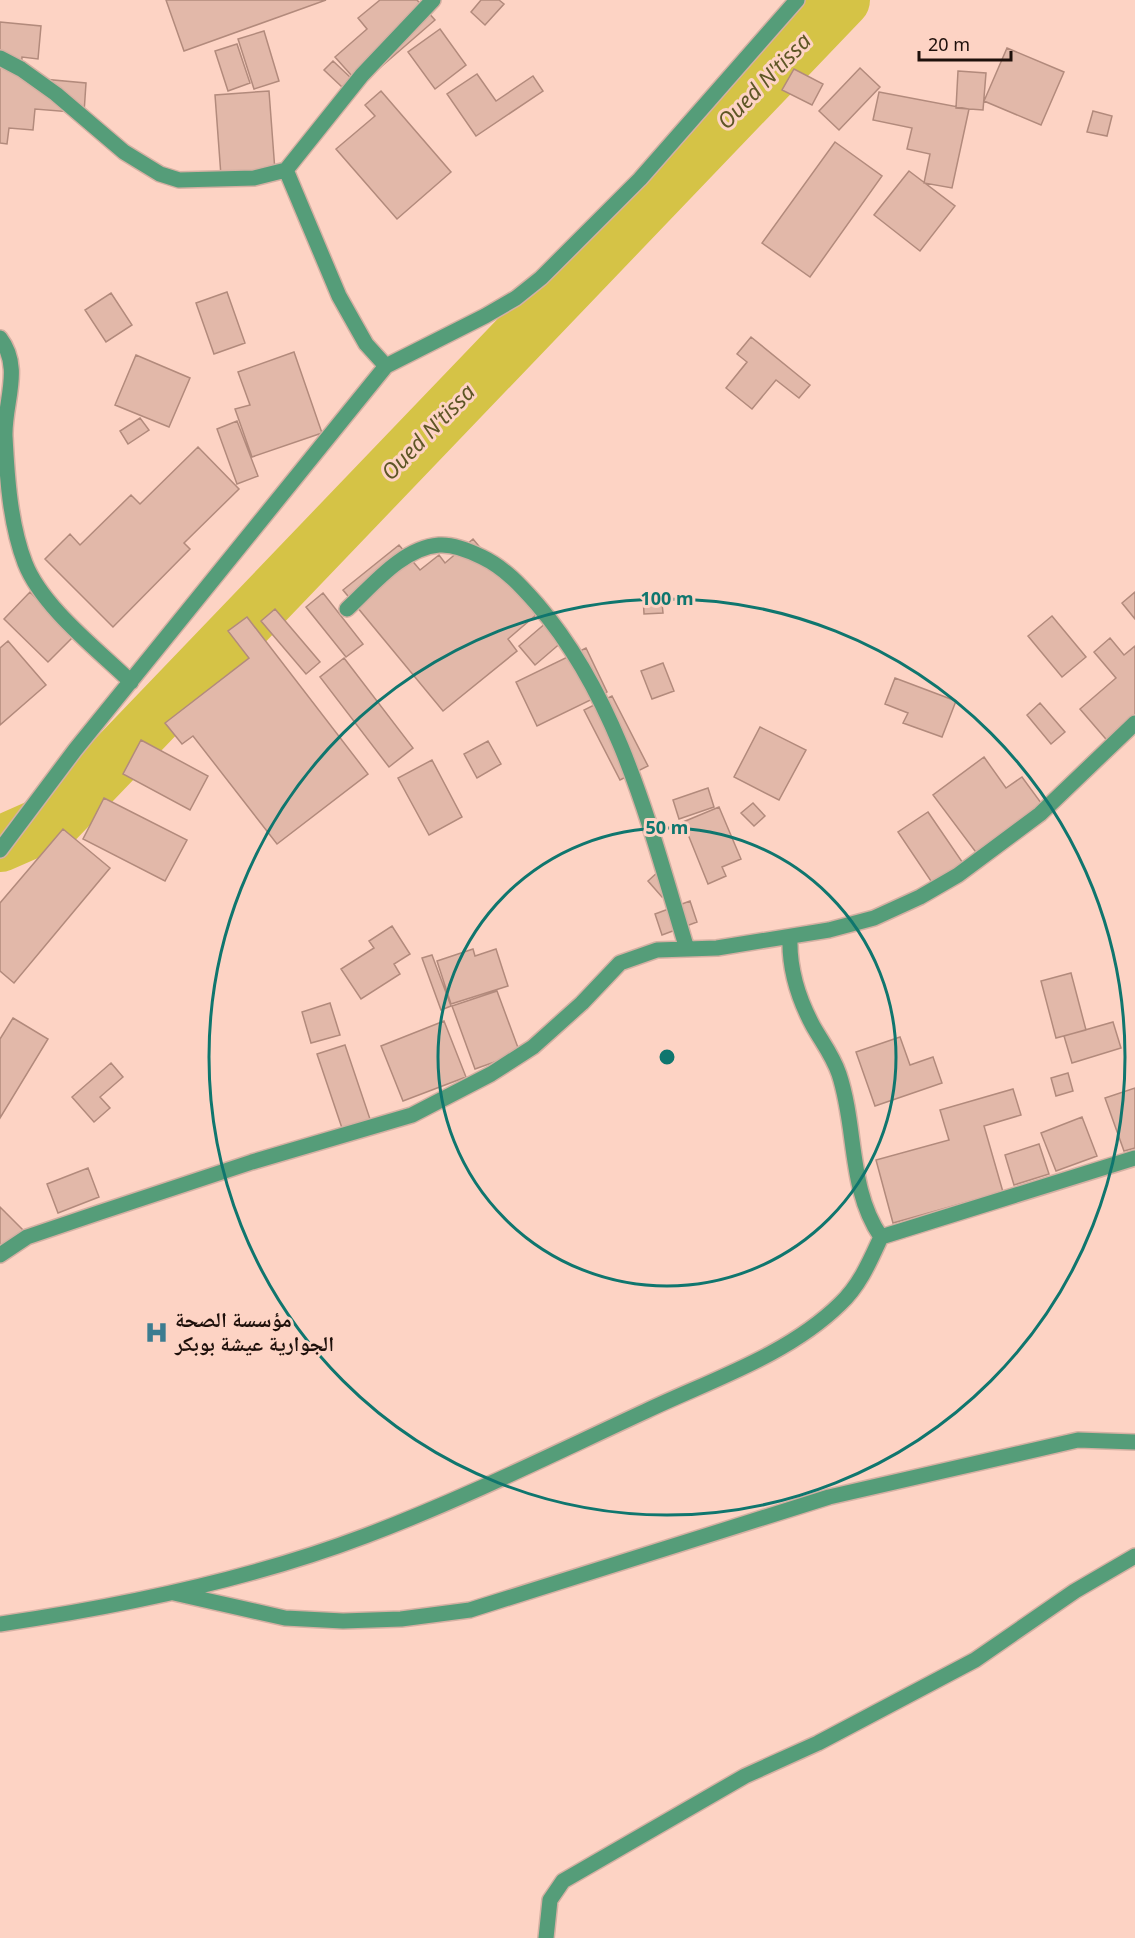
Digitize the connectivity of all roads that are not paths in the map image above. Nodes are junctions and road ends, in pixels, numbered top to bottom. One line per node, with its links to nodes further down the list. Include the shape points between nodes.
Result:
1 (433, 0): 4 (street, via 362,75)
2 (797, 0): 6 (street, via 640,179 541,278 485,316)
3 (0, 58): 4 (street, via 56,94 124,152 160,174 179,180 208,181 254,178)
4 (286, 170): 6 (street, via 339,296 366,345)
5 (0, 338): 8 (street, via 10,354 5,436 12,510 25,563 36,586)
6 (386, 366): 8 (street)
7 (347, 609): 12 (street, via 411,553 439,545 467,550 497,564 521,586 550,619 583,670 612,729 640,796)
8 (131, 682): 10 (street)
9 (1135, 723): 11 (street, via 1040,814 958,875 874,918)
10 (0, 850)
11 (790, 938): 12 (street); 14 (street, via 792,973 840,1077 860,1192)
12 (687, 949): 15 (street, via 657,950 620,963 533,1047 412,1115 88,1216 27,1237)
13 (1135, 1158): 14 (street)
14 (881, 1237): 18 (street, via 861,1279 842,1302 801,1335 764,1355 466,1494 365,1536 261,1571)
15 (0, 1255)
16 (1135, 1442): 18 (street, via 1077,1440 829,1497 470,1610 400,1619 285,1618)
17 (1135, 1556): 20 (street, via 1075,1591 975,1660 818,1743 745,1776 563,1881 550,1899)
18 (168, 1592): 19 (street)
19 (0, 1624)
20 (546, 1938)

